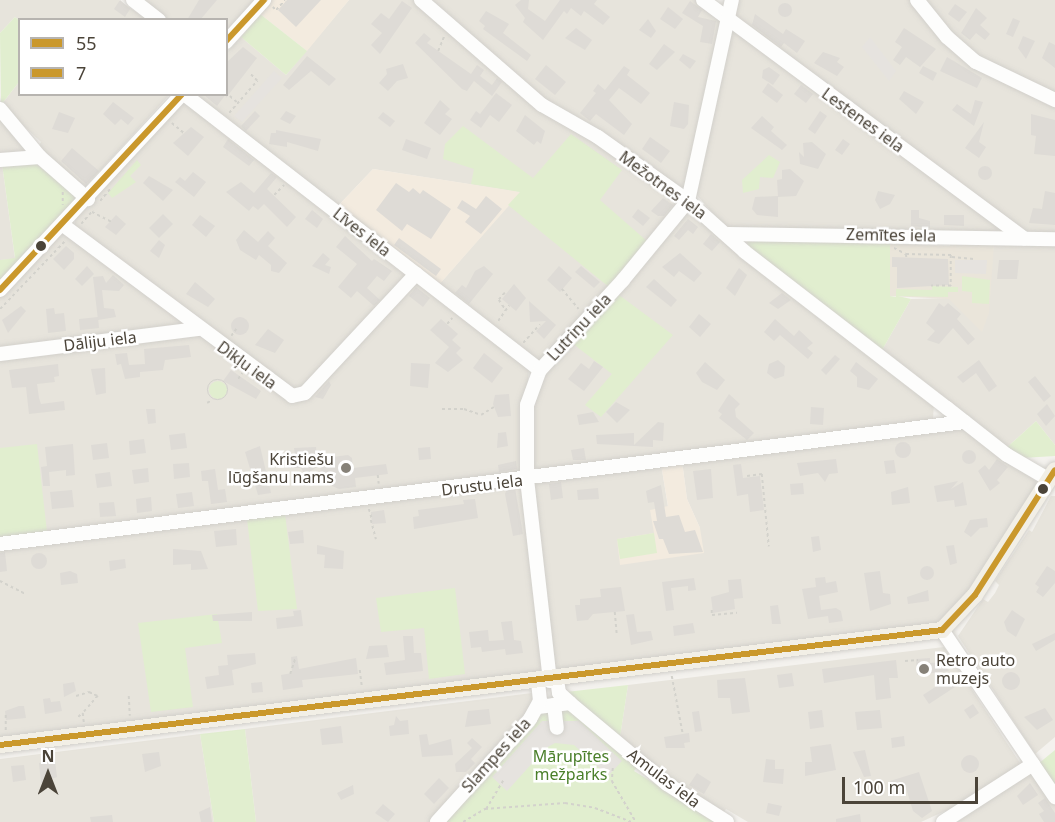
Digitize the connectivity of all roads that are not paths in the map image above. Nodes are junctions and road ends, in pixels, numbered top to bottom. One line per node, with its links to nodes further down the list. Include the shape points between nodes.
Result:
1 (133, 0): 8 (street)
2 (264, 0): 9 (street)
3 (421, 0): 16 (street, Mežotnes iela, via 534,99 598,137)
4 (703, 0): 7 (street, Lestenes iela)
5 (732, 0): 7 (street, Lutriņu iela)
6 (917, 0): 12 (street, via 947,37 976,62)
7 (727, 17): 16 (street, Lutriņu iela); 20 (street, Lestenes iela)
8 (156, 18)
9 (228, 40)
10 (181, 96): 17 (street)
11 (186, 96): 22 (street, Līves iela)
12 (1055, 100)
13 (0, 109): 14 (street)
14 (40, 157): 15 (street); 17 (street)
15 (0, 160)
16 (688, 201): 19 (street, Mežotnes iela); 26 (street, Lutriņu iela)
17 (90, 205): 18 (street)
18 (62, 226): 23 (street); 24 (street, Dikļu iela)
19 (728, 234): 20 (street, Zemītes iela); 27 (street, Mežotnes iela)
20 (1024, 238): 21 (street, Zemītes iela)
21 (1055, 239)
22 (416, 274): 24 (street, Dikļu iela, via 298,397); 26 (street, Līves iela)
23 (0, 290)
24 (199, 329): 25 (street, Dāliju iela)
25 (0, 354)
26 (540, 370): 29 (street, Lutriņu iela, via 527,405)
27 (964, 422): 28 (street, Mežotnes iela); 29 (street, Drustu iela)
28 (1052, 474): 31 (main road, via 975,594)
29 (527, 480): 30 (street, Drustu iela); 32 (street, Lutriņu iela)
30 (0, 544)
31 (942, 630): 32 (main road); 38 (street)
32 (548, 681): 33 (street, Amulas iela); 35 (street, Slampes iela); 37 (main road)
33 (570, 703): 34 (street); 41 (street, Amulas iela, via 667,784)
34 (554, 705): 35 (street); 36 (street)
35 (538, 707): 40 (street, Slampes iela)
36 (557, 728)
37 (3, 739)
38 (1033, 764): 39 (street); 42 (street)
39 (1055, 797)
40 (436, 822)
41 (727, 822)
42 (943, 822)

